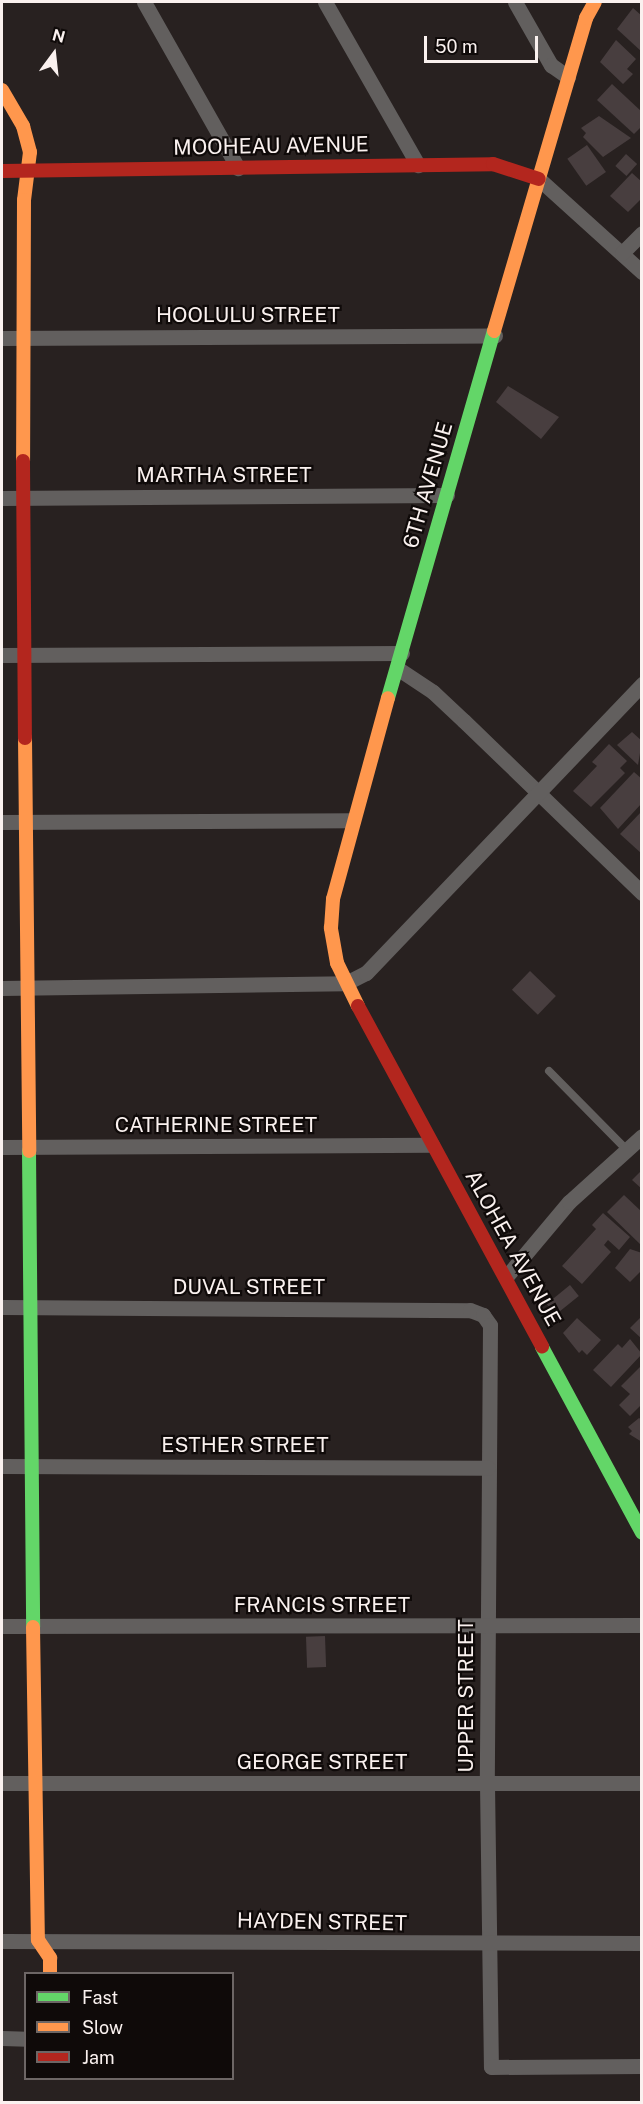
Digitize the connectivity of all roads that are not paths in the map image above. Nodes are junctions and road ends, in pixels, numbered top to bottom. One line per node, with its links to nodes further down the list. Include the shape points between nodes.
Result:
1 (144, 2): 8 (street)
2 (325, 2): 7 (street)
3 (514, 2): 5 (street, via 551,65)
4 (595, 2): 5 (street, 6TH AVENUE, via 586,18)
5 (568, 77): 11 (street, 6TH AVENUE)
6 (2, 90): 9 (street, via 23,126 30,152)
7 (418, 165): 8 (street, MOOHEAU AVENUE); 11 (street, MOOHEAU AVENUE, via 493,165)
8 (238, 168): 9 (street, MOOHEAU AVENUE)
9 (28, 170): 10 (street, MOOHEAU AVENUE); 16 (street, via 24,200)
10 (2, 171)
11 (539, 179): 13 (street); 15 (street, 6TH AVENUE)
12 (642, 233): 13 (street)
13 (622, 253): 14 (street)
14 (642, 272)
15 (495, 335): 16 (street, HOOLULU STREET); 18 (street, 6TH AVENUE)
16 (25, 337): 17 (street, HOOLULU STREET); 20 (street)
17 (2, 338)
18 (447, 495): 20 (street, MARTHA STREET); 23 (street, 6TH AVENUE)
19 (2, 498): 20 (street, MARTHA STREET)
20 (23, 498): 22 (street)
21 (2, 656): 22 (street)
22 (25, 657): 23 (street); 28 (street)
23 (399, 661): 25 (street); 26 (street, 6TH AVENUE)
24 (642, 684): 25 (street)
25 (537, 794): 29 (street); 30 (street, via 366,973)
26 (353, 820): 28 (street); 30 (street, 6TH AVENUE, via 330,915 337,963)
27 (2, 822): 28 (street)
28 (27, 822): 32 (street)
29 (642, 893)
30 (346, 983): 32 (street); 35 (street, ALOHEA AVENUE)
31 (2, 988): 32 (street)
32 (30, 988): 36 (street)
33 (549, 1071): 38 (lane)
34 (642, 1136): 38 (street)
35 (432, 1144): 36 (street, CATHERINE STREET); 39 (street, ALOHEA AVENUE)
36 (31, 1147): 37 (street, CATHERINE STREET); 41 (street)
37 (2, 1148)
38 (626, 1149): 39 (street, via 569,1202)
39 (507, 1277): 46 (street, ALOHEA AVENUE)
40 (2, 1307): 41 (street, DUVAL STREET)
41 (33, 1307): 42 (street, DUVAL STREET, via 470,1310 483,1315); 44 (street)
42 (490, 1325): 45 (street, UPPER STREET)
43 (2, 1466): 44 (street, ESTHER STREET)
44 (33, 1466): 45 (street, ESTHER STREET); 48 (street)
45 (488, 1467): 50 (street, UPPER STREET)
46 (642, 1533)
47 (642, 1624): 50 (street, FRANCIS STREET)
48 (34, 1625): 49 (street, FRANCIS STREET); 50 (street, FRANCIS STREET); 52 (street)
49 (2, 1626)
50 (487, 1626): 54 (street, UPPER STREET)
51 (2, 1783): 52 (street, GEORGE STREET)
52 (34, 1783): 54 (street, GEORGE STREET); 55 (street)
53 (642, 1783): 54 (street, GEORGE STREET)
54 (487, 1784): 58 (street, UPPER STREET)
55 (38, 1940): 56 (street, HAYDEN STREET); 58 (street, HAYDEN STREET); 59 (street, via 50,1958)
56 (2, 1941)
57 (642, 1943): 58 (street, HAYDEN STREET)
58 (488, 1945): 62 (street, UPPER STREET, via 490,2067)
59 (50, 1972)
60 (2, 2038): 61 (street)
61 (24, 2039)
62 (642, 2066)

